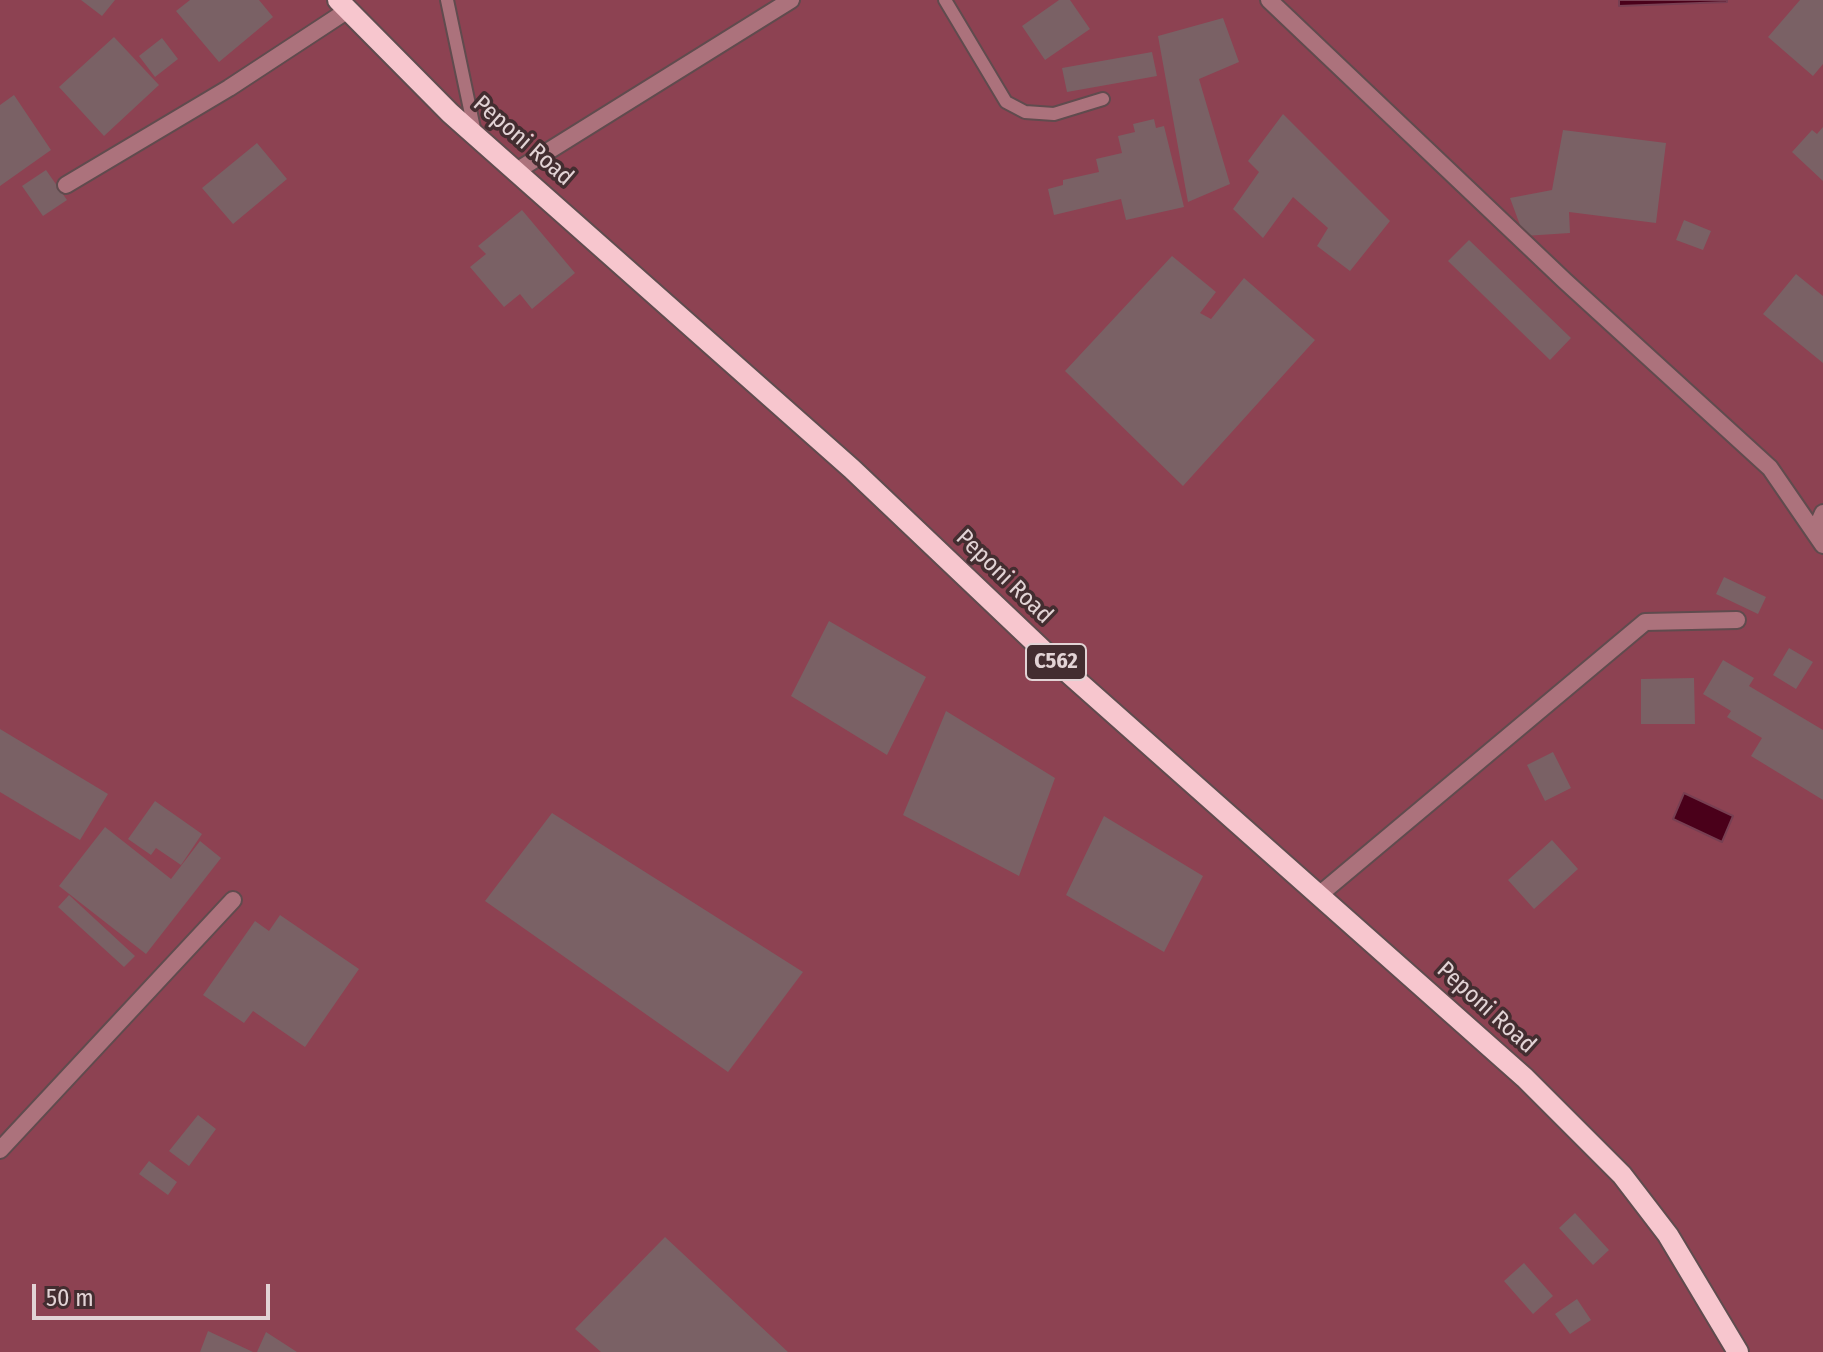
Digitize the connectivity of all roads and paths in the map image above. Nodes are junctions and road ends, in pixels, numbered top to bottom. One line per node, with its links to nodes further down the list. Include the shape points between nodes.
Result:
1 (447, 0): 7 (lane)
2 (791, 0): 8 (street)
3 (945, 0): 6 (lane, via 1006,102 1025,112 1054,114)
4 (1269, 0): 11 (street, via 1770,468)
5 (343, 5): 7 (main road, Peponi Road / C562); 9 (street, via 229,88)
6 (1103, 99)
7 (475, 133): 8 (main road, Peponi Road / C562)
8 (518, 170): 13 (main road, Peponi Road / C562)
9 (66, 185)
10 (1823, 513): 11 (street)
11 (1819, 538)
12 (1737, 620): 13 (street, via 1645,622)
13 (1319, 895): 16 (main road, Peponi Road / C562, via 1525,1078 1622,1175 1668,1235)
14 (233, 900): 15 (street)
15 (0, 1150)
16 (1738, 1352)

